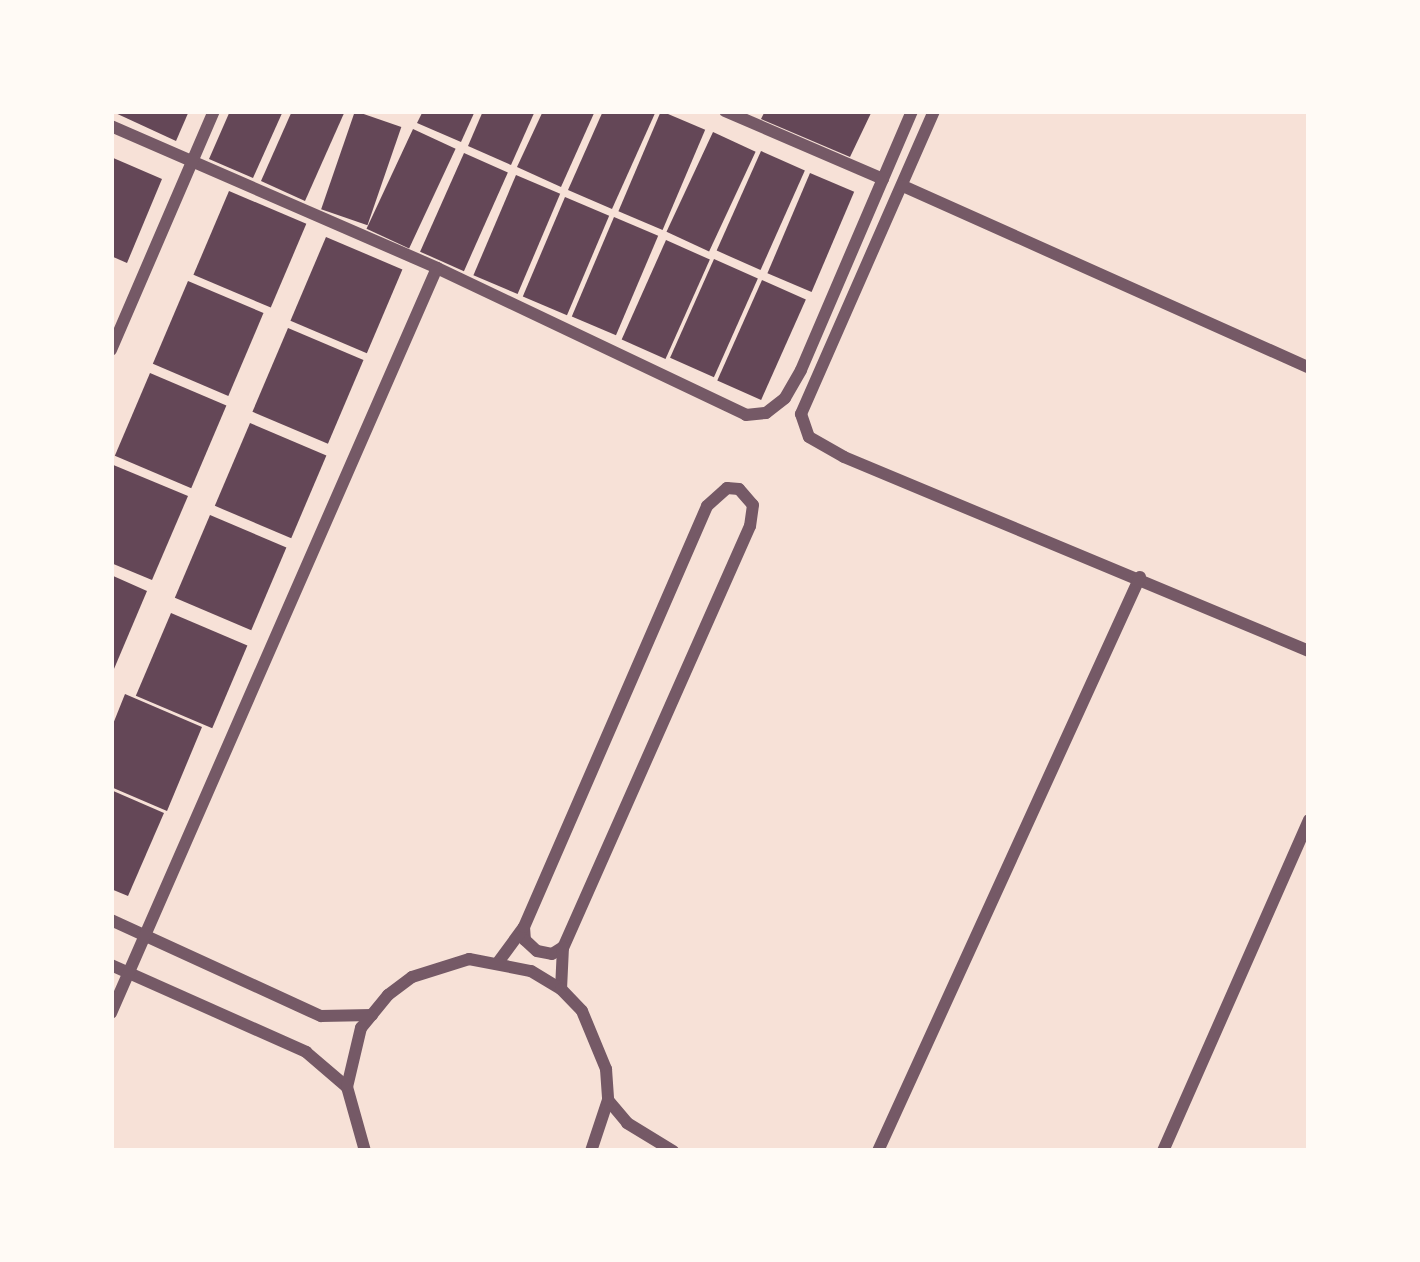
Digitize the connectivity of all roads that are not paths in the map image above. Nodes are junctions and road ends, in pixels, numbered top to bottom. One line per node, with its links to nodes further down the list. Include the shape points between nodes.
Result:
1 (214, 111): 6 (street)
2 (725, 111): 7 (street)
3 (912, 111): 7 (street)
4 (934, 111): 8 (street)
5 (111, 126): 6 (street)
6 (193, 162): 9 (street); 10 (street)
7 (883, 179): 9 (street, via 801,370 766,413 724,406)
8 (902, 186): 11 (street); 12 (street, via 801,414 809,437)
9 (437, 268): 17 (street)
10 (111, 350)
11 (1309, 368)
12 (1140, 577): 13 (street); 30 (street)
13 (1309, 651)
14 (1309, 820): 31 (street)
15 (111, 920): 17 (street)
16 (524, 927): 18 (street, via 537,951); 18 (street, via 707,506 727,488 739,490 753,505 750,526); 19 (street)
17 (145, 936): 21 (street); 24 (street, via 321,1016)
18 (563, 946): 22 (street)
19 (499, 961): 22 (street); 24 (street, via 439,965 412,977)
20 (111, 965): 21 (street)
21 (129, 973): 23 (street); 25 (street, via 306,1052)
22 (560, 988): 26 (street, via 598,1038)
23 (111, 1013)
24 (372, 1015): 25 (street, via 351,1057)
25 (347, 1087): 27 (street)
26 (608, 1100): 28 (street); 29 (street, via 627,1123)
27 (365, 1151)
28 (591, 1151)
29 (674, 1151)
30 (878, 1151)
31 (1163, 1151)

